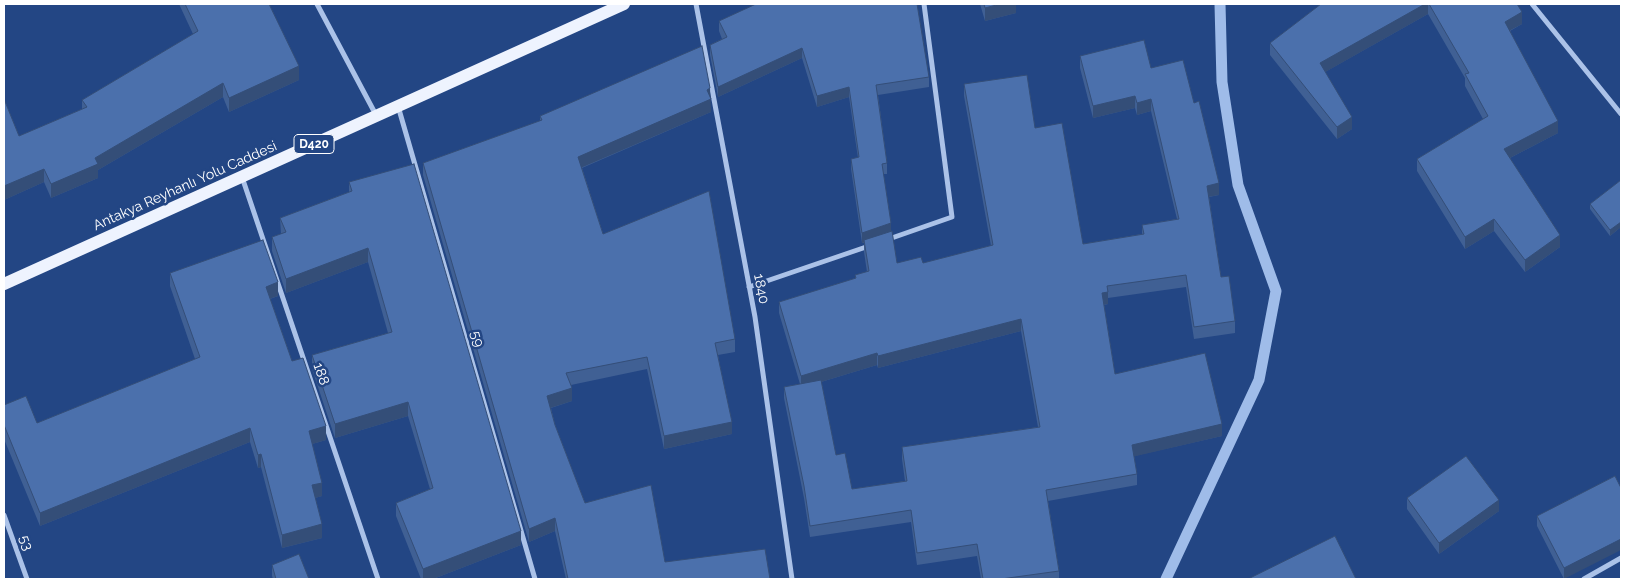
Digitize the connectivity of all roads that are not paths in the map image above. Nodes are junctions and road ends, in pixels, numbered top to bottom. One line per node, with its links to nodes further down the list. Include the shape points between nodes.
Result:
1 (317, 4): 8 (street)
2 (624, 4): 6 (main road, Antakya Reyhanlı Yolu Caddesi / D420)
3 (696, 4): 11 (street, 1840)
4 (924, 4): 11 (street, via 952,217)
5 (1532, 4): 7 (street)
6 (398, 105): 8 (main road, Antakya Reyhanlı Yolu Caddesi / D420); 16 (street, 59)
7 (1621, 114)
8 (376, 116): 9 (main road, Antakya Reyhanlı Yolu Caddesi / D420)
9 (242, 176): 10 (main road, Antakya Reyhanlı Yolu Caddesi / D420); 15 (street, 188)
10 (4, 284)
11 (749, 287): 17 (street, 1840)
12 (4, 515): 14 (street, 53)
13 (1621, 558): 18 (street)
14 (27, 579)
15 (378, 579)
16 (535, 579)
17 (792, 579)
18 (1584, 579)

